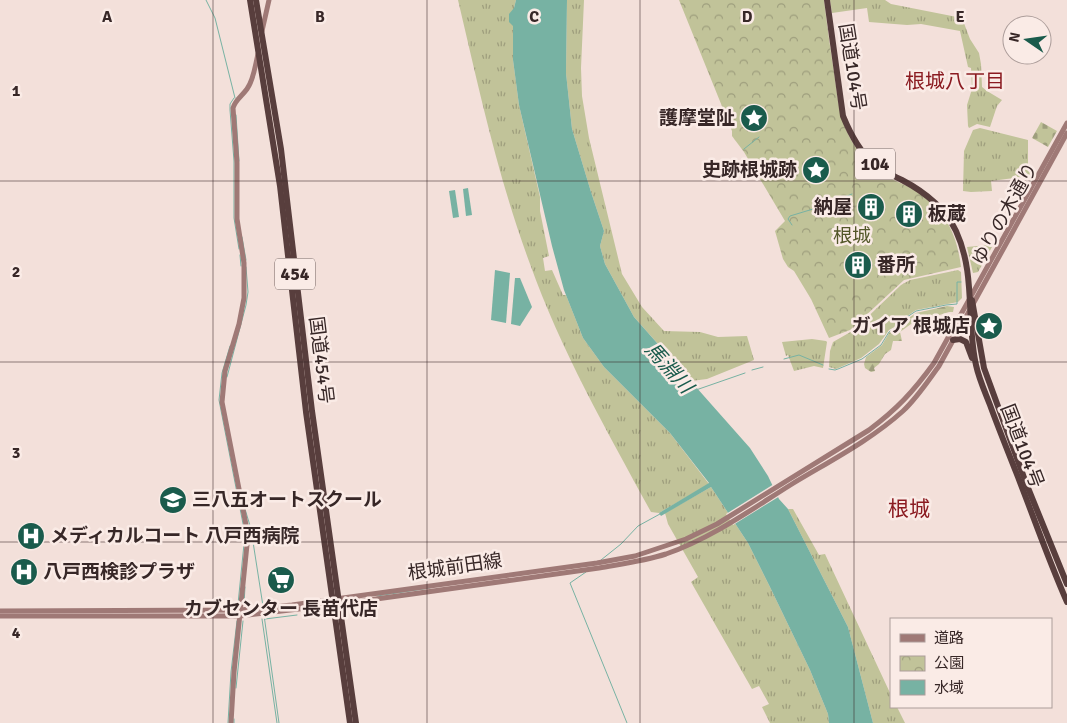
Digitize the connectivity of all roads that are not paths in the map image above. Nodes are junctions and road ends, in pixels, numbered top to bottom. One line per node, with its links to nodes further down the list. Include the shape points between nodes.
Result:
1 (250, 0): 6 (highway, 国道454号 / 454)
2 (256, 0): 5 (highway, 国道454号 / 454)
3 (269, 0): 5 (street)
4 (827, 0): 9 (highway, 国道104号 / 104, via 843,116 849,131 873,163 922,191 948,217 967,266)
5 (261, 33): 6 (street); 14 (highway, 国道454号 / 454, via 281,148)
6 (259, 50): 14 (highway, 国道454号 / 454); 17 (street, via 252,81 233,108 244,298 222,394 248,535)
7 (1067, 123): 9 (street, ゆりの木通り)
8 (1067, 133): 9 (street, ゆりの木通り)
9 (971, 303): 10 (street); 11 (highway, 国道104号 / 104); 12 (street, via 915,391); 13 (highway, 国道104号 / 104, via 984,368)
10 (953, 340): 11 (highway, via 966,342); 12 (street, via 905,410)
11 (976, 366): 15 (highway, 国道104号 / 104)
12 (870, 432): 14 (street, 根城前田線, via 721,528 666,554 635,562)
13 (1067, 584)
14 (336, 601): 17 (street, 根城前田線); 20 (highway, 国道454号 / 454); 21 (highway, 国道454号 / 454)
15 (1067, 602)
16 (0, 611): 17 (street)
17 (240, 613): 18 (street); 19 (street)
18 (0, 616)
19 (231, 723)
20 (350, 723)
21 (356, 723)

